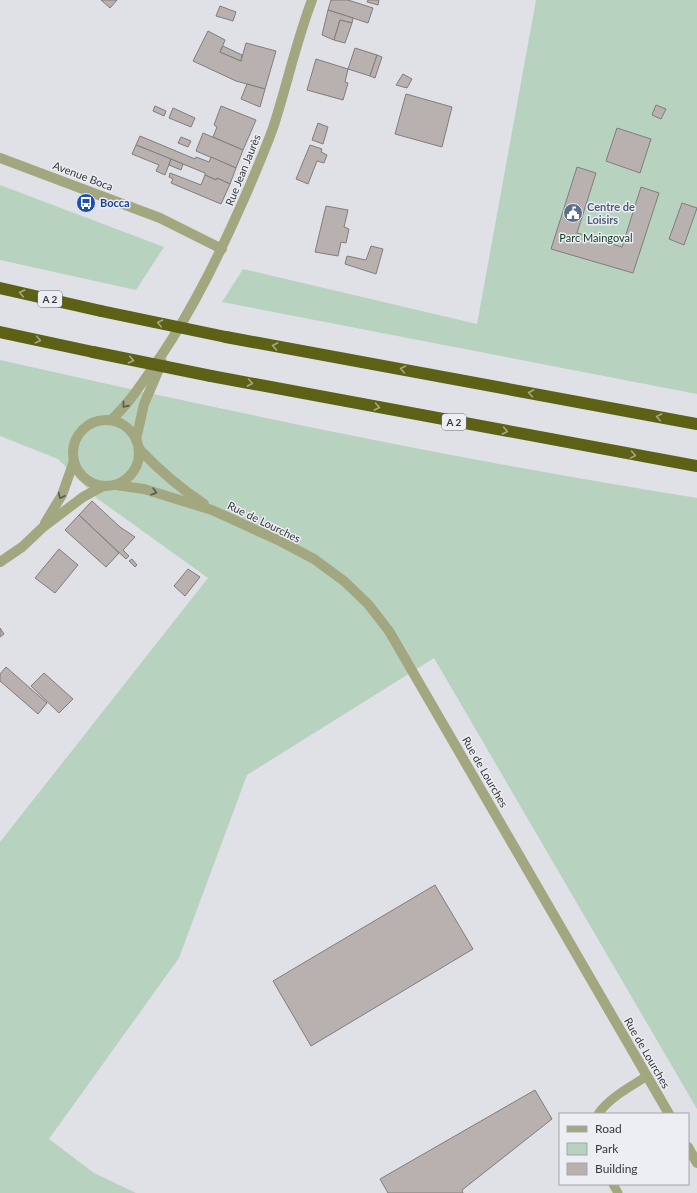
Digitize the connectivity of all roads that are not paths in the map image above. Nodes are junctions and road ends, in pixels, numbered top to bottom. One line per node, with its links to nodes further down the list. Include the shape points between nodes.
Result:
1 (312, 0): 3 (street, Rue Jean Jaurès, via 270,134)
2 (0, 158): 3 (street, Avenue Boca, via 160,218)
3 (222, 249): 6 (street, Rue Jean Jaurès)
4 (0, 288): 8 (highway, A 2, one-way to 4, bridge, via 226,336)
5 (0, 332): 11 (highway, A 2, one-way to 11, bridge, via 211,376)
6 (172, 339): 7 (street, Rue Jean Jaurès, one-way to 7, via 136,391); 9 (street, Rue Jean Jaurès, via 141,414)
7 (111, 420): 9 (street, via 131,432); 10 (street, via 96,422 83,429 74,446)
8 (697, 424)
9 (138, 444): 12 (street, via 139,459 135,469); 14 (street, Rue de Lourches, via 175,484)
10 (74, 461): 13 (street, via 78,471 85,478); 15 (street, one-way to 15, via 62,495)
11 (697, 466)
12 (116, 485): 13 (street); 14 (street, Rue de Lourches, one-way to 14, via 144,489)
13 (103, 486): 15 (street, via 83,497)
14 (212, 510): 17 (street, Rue de Lourches, via 282,542 325,566 357,592 380,619)
15 (42, 528): 16 (street, via 22,547)
16 (0, 562)
17 (647, 1076): 18 (lane, via 610,1100); 19 (street, Rue de Lourches)
18 (599, 1113)
19 (668, 1113)
20 (689, 1149): 21 (street)
21 (697, 1163)

